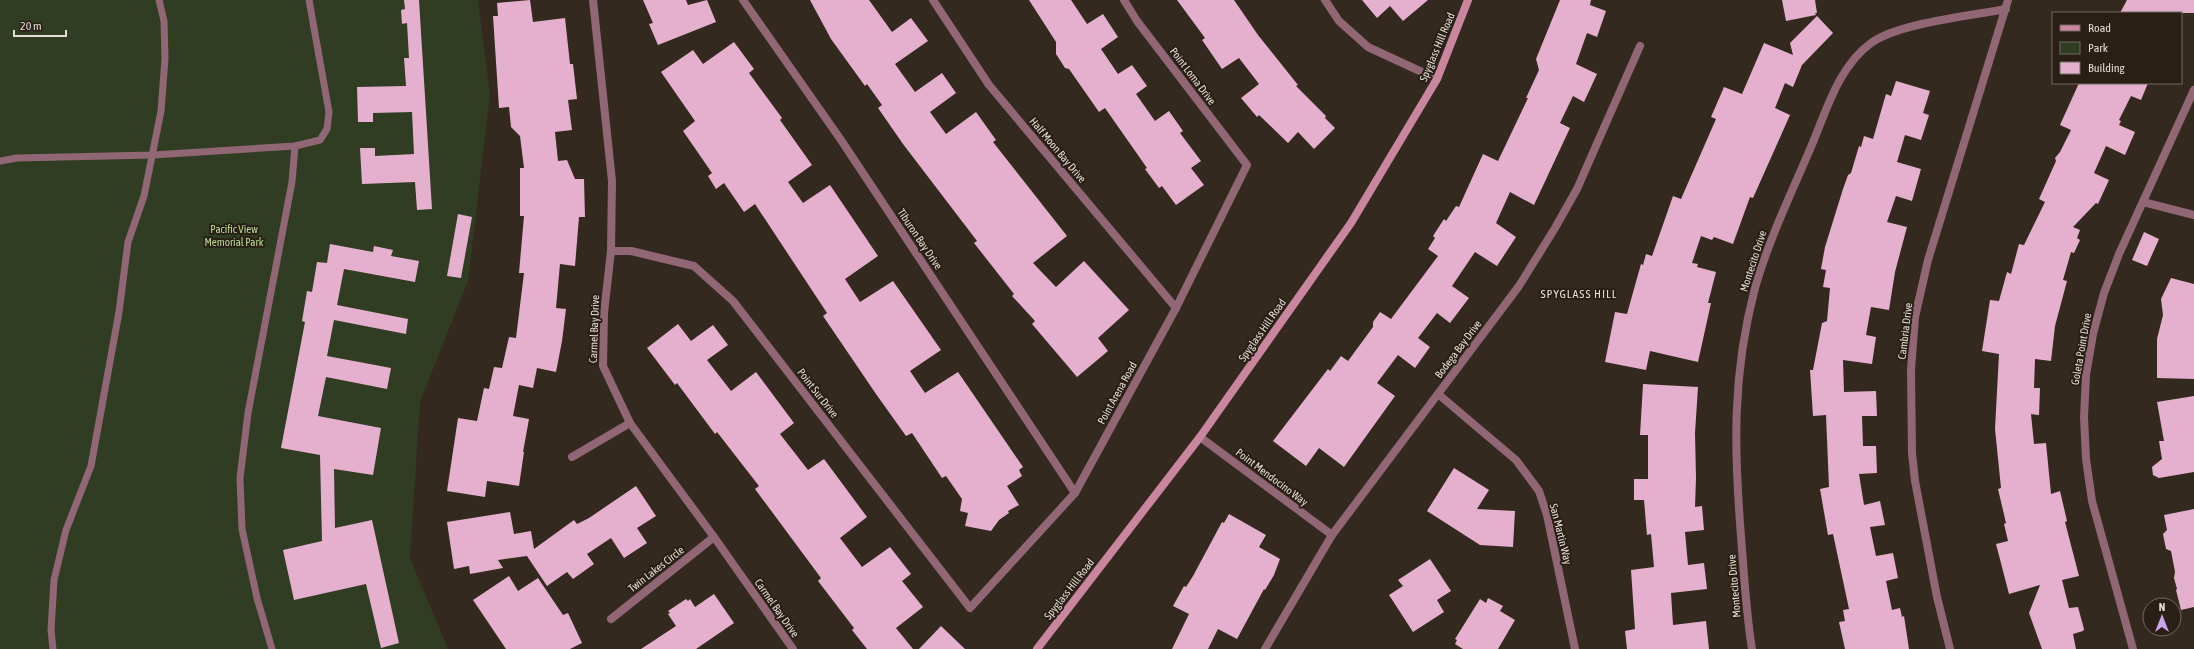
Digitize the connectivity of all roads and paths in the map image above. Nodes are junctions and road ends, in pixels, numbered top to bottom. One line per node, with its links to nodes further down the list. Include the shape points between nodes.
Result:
1 (159, 0): 15 (lane, via 164,20 165,59)
2 (309, 0): 14 (lane, via 329,112 327,129 320,140)
3 (593, 0): 20 (street, Carmel Bay Drive, via 612,181)
4 (742, 0): 26 (street, Tiburon Bay Drive, via 841,140)
5 (933, 0): 21 (street, Half Moon Bay Drive, via 989,86)
6 (1124, 0): 17 (street, Point Loma Drive, via 1137,21)
7 (1325, 0): 12 (street, via 1339,20 1368,47)
8 (1468, 0): 12 (main road, Spyglass Hill Road)
9 (2008, 0): 10 (street, Cambria Drive)
10 (2006, 9): 37 (street, Montecito Drive, via 1908,28 1888,34 1859,53 1841,78 1773,234 1748,318 1736,406 1735,464); 38 (street, Cambria Drive, via 1928,260 1915,317 1910,410 1912,460 1937,597)
11 (1640, 46): 22 (street, Bodega Bay Drive, via 1577,189 1555,228 1519,286)
12 (1437, 80): 24 (main road, Spyglass Hill Road, via 1352,223)
13 (2194, 90): 18 (street, Goleta Point Drive)
14 (295, 146): 15 (lane); 32 (lane, via 292,182 248,413 240,478 242,529 257,598)
15 (153, 155): 16 (lane, via 17,158); 31 (lane, via 144,196 128,242 119,312 91,466 66,530 54,580 51,630)
16 (0, 161)
17 (1247, 165): 21 (street, Point Arena Road)
18 (2143, 202): 19 (street); 39 (street, Goleta Point Drive, via 2104,293 2086,375 2084,417 2092,501)
19 (2194, 215)
20 (611, 251): 23 (street, Carmel Bay Drive, via 604,313 603,366); 29 (street, Point Sur Drive, via 631,251 694,266 734,301)
21 (1176, 308): 26 (street, Point Arena Road)
22 (1438, 394): 27 (street, Bodega Bay Drive); 36 (street, San Martin Way, via 1516,460 1539,491 1547,516)
23 (630, 423): 25 (street); 28 (street, Carmel Bay Drive)
24 (1200, 437): 27 (street, Point Mendocino Way); 34 (main road, Spyglass Hill Road)
25 (572, 456)
26 (1075, 493): 29 (street, Point Arena Road)
27 (1332, 535): 35 (street, Bodega Bay Drive)
28 (714, 537): 30 (street, Twin Lakes Circle); 33 (street, Carmel Bay Drive)
29 (970, 608)
30 (611, 619)
31 (53, 649)
32 (272, 649)
33 (793, 649)
34 (1037, 649)
35 (1266, 649)
36 (1576, 649)
37 (1752, 649)
38 (1950, 649)
39 (2133, 649)

